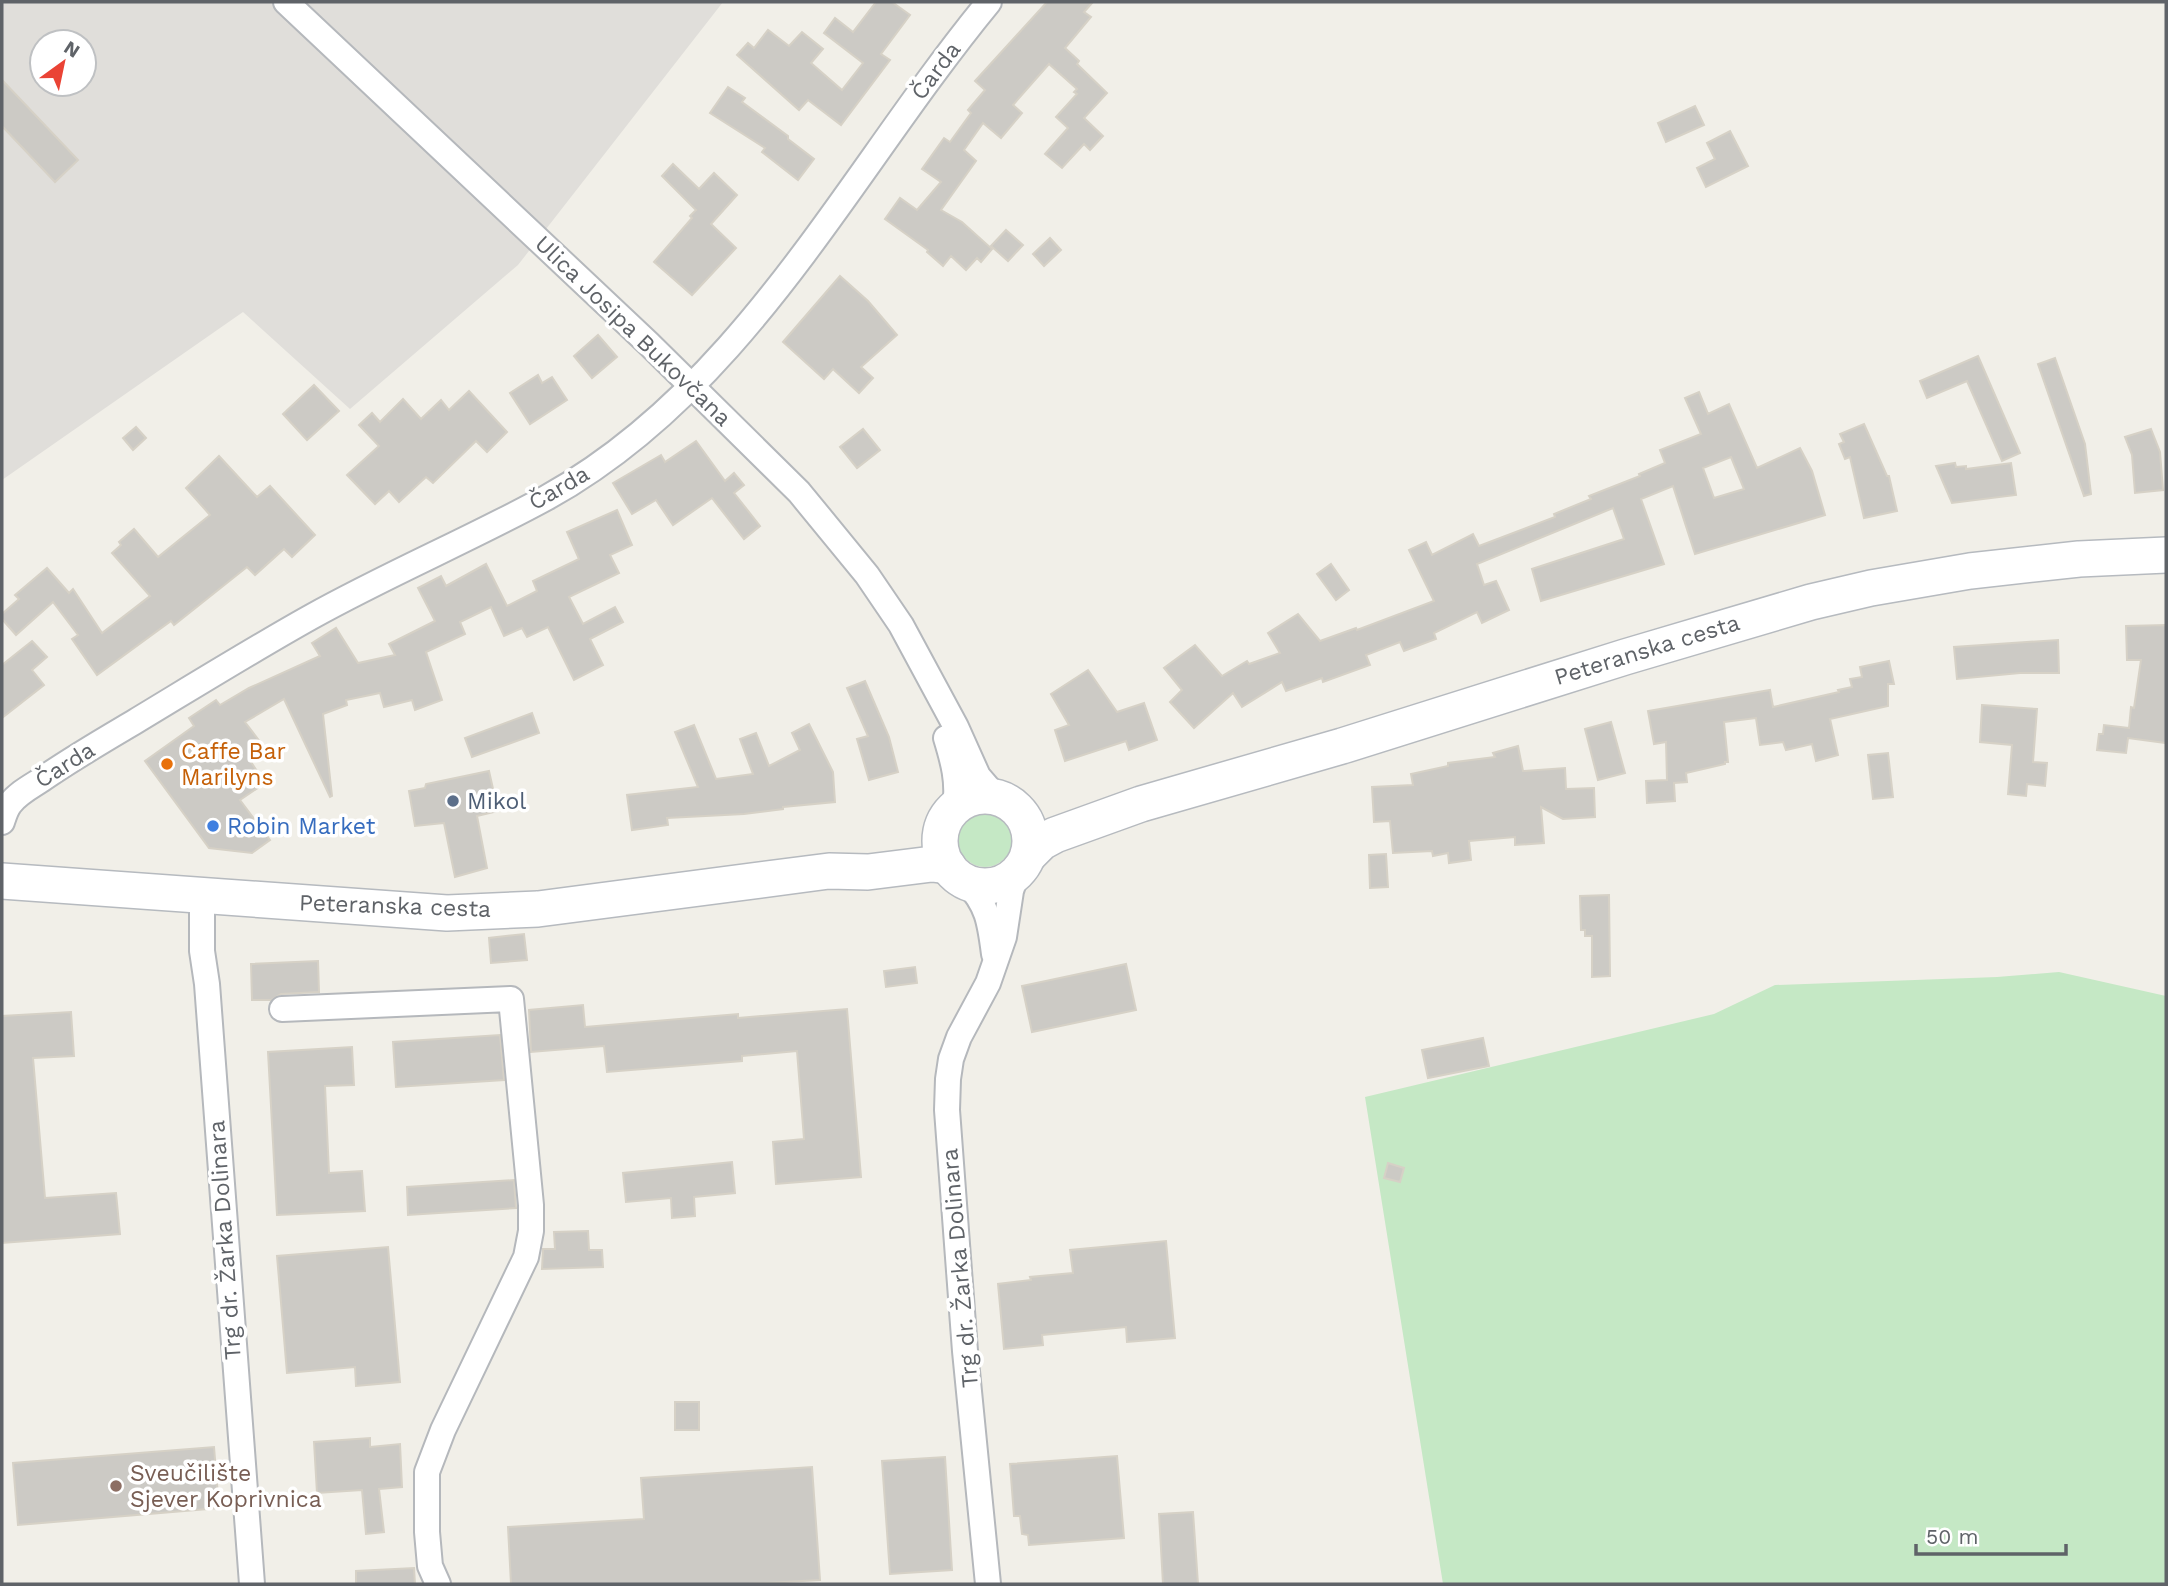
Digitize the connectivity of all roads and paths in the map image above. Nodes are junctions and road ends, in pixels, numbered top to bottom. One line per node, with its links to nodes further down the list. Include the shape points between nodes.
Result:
1 (286, 2): 3 (street, Ulica Josipa Bukovčana)
2 (989, 2): 3 (street, Čarda, via 773,292)
3 (691, 387): 5 (street, Ulica Josipa Bukovčana, via 799,492 836,535 901,625); 9 (street, Čarda, via 652,425 594,469 546,498 312,616 24,790 10,803)
4 (2166, 555): 7 (main road, Peteranska cesta, via 1970,571 1811,602)
5 (938, 696): 6 (street, Ulica Josipa Bukovčana, via 978,776); 8 (street, Ulica Josipa Bukovčana, via 958,789)
6 (1007, 803): 7 (main road, Peteranska cesta, via 1035,815); 8 (main road, via 982,796 968,799); 10 (main road, via 1025,819 1029,831 1030,844)
7 (1140, 804): 10 (main road, Peteranska cesta, via 1055,835)
8 (948, 819): 11 (main road, Peteranska cesta, via 931,837); 12 (main road, via 940,844)
9 (2, 822)
10 (1022, 864): 12 (main road, via 1006,881 993,885 979,885); 15 (street, Trg dr. Žarka Dolinara)
11 (829, 871): 12 (main road, Peteranska cesta, via 868,872 932,864); 14 (main road, Peteranska cesta, via 538,909 447,913)
12 (957, 874): 15 (street, Trg dr. Žarka Dolinara, via 984,904)
13 (2, 881): 14 (main road, Peteranska cesta)
14 (202, 895): 17 (street, Trg dr. Žarka Dolinara, via 202,951)
15 (995, 961): 19 (street, Trg dr. Žarka Dolinara, via 951,1059 947,1110)
16 (282, 1009): 18 (street, via 512,999 531,1231 526,1257 427,1472 430,1566)
17 (252, 1584)
18 (438, 1584)
19 (988, 1584)

